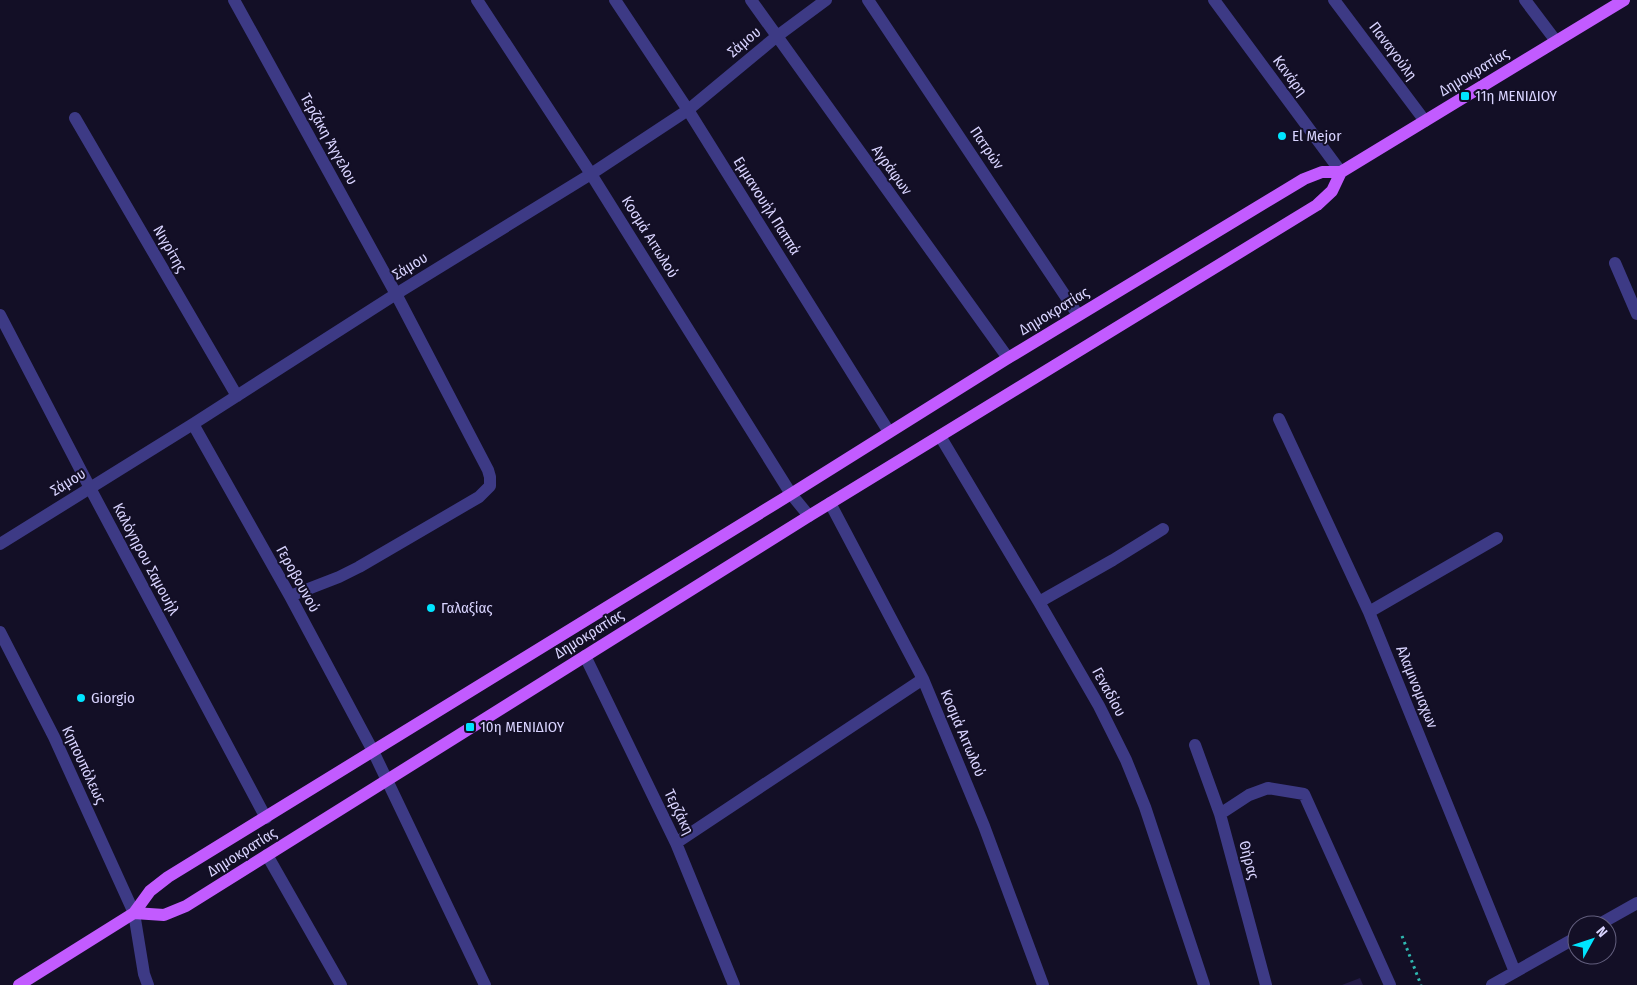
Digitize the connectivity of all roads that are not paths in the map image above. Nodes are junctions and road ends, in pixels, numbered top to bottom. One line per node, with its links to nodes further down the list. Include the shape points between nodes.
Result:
1 (234, 0): 19 (street, Τερζάκη Άγγελου)
2 (477, 0): 17 (street, Κοσμά Αιτωλού)
3 (615, 0): 13 (street, Εμμανουήλ Παππά)
4 (751, 0): 11 (street, Αγράφων)
5 (826, 0): 11 (street, Σάμου)
6 (868, 0): 22 (street, Πατρών)
7 (1214, 0): 16 (street, Κανάρη)
8 (1334, 0): 15 (street, Παναγούλη)
9 (1525, 0): 12 (street)
10 (1624, 0): 12 (main road, Δημοκρατίας)
11 (776, 37): 13 (street, Σάμου); 23 (street, Αγράφων)
12 (1556, 41): 15 (main road, Δημοκρατίας)
13 (688, 110): 17 (street, Σάμου); 27 (street, Εμμανουήλ Παππά)
14 (74, 118): 24 (street, Νιγρίτης)
15 (1425, 121): 16 (main road, Δημοκρατίας)
16 (1341, 172): 22 (main road, Δημοκρατίας, via 1322,172 1304,179); 28 (main road, Δημοκρατίας, via 1332,191 1317,205)
17 (591, 174): 19 (street, Σάμου); 30 (street, Κοσμά Αιτωλού)
18 (1615, 263): 20 (street)
19 (396, 294): 24 (street, Σάμου); 36 (street, Τερζάκη Άγγελου, via 488,470 490,486 479,497 359,566)
20 (1637, 314)
21 (0, 315): 29 (street, Καλόγηρου Σαμουήλ)
22 (1078, 315): 23 (main road, Δημοκρατίας)
23 (1008, 358): 27 (main road, Δημοκρατίας)
24 (237, 396): 26 (street, Σάμου)
25 (1279, 419): 38 (street, Αλαμινομαχων)
26 (193, 424): 29 (street, Σάμου); 36 (street, Γεροβουνού)
27 (889, 432): 30 (main road, Δημοκρατίας)
28 (940, 436): 31 (main road, Δημοκρατίας); 37 (street, Γεναδίου)
29 (90, 488): 35 (street, Σάμου); 46 (street, Καλόγηρου Σαμουήλ)
30 (791, 494): 32 (street); 43 (main road, Δημοκρατίας)
31 (830, 503): 32 (main road, Δημοκρατίας); 41 (street, Κοσμά Αιτωλού)
32 (808, 516): 40 (main road, Δημοκρατίας)
33 (1163, 529): 37 (street)
34 (1497, 538): 38 (street)
35 (0, 544)
36 (290, 596): 43 (street, Γεροβουνού)
37 (1039, 602): 60 (street, Γεναδίου, via 1126,760 1145,807)
38 (1369, 612): 53 (street, Αλαμινομαχων)
39 (0, 632): 50 (street, Κηπουπόλεως, via 54,737)
40 (585, 656): 44 (main road, Δημοκρατίας); 47 (street, Τερζάκη)
41 (923, 679): 47 (street); 59 (street, Κοσμά Αιτωλού, via 984,826)
42 (1195, 745): 45 (street, Θήρας)
43 (373, 751): 44 (street); 46 (main road, Δημοκρατίας)
44 (387, 780): 48 (main road, Δημοκρατίας); 57 (street)
45 (1220, 814): 61 (street, Θήρας); 62 (street, via 1249,795 1268,788 1304,794)
46 (266, 818): 50 (main road, Δημοκρατίας, via 168,877 150,891)
47 (676, 843): 58 (street, Τερζάκη)
48 (267, 856): 50 (main road, Δημοκρατίας, via 186,906 164,915); 56 (street)
49 (1637, 903): 51 (street)
50 (134, 913): 54 (main road, Δημοκρατίας); 55 (street, Κηπουπόλεως)
51 (1616, 915)
52 (1567, 943): 53 (street)
53 (1516, 972): 63 (street)
54 (19, 985)
55 (148, 985)
56 (341, 985)
57 (485, 985)
58 (734, 985)
59 (1043, 985)
60 (1204, 985)
61 (1266, 985)
62 (1390, 985)
63 (1492, 985)

